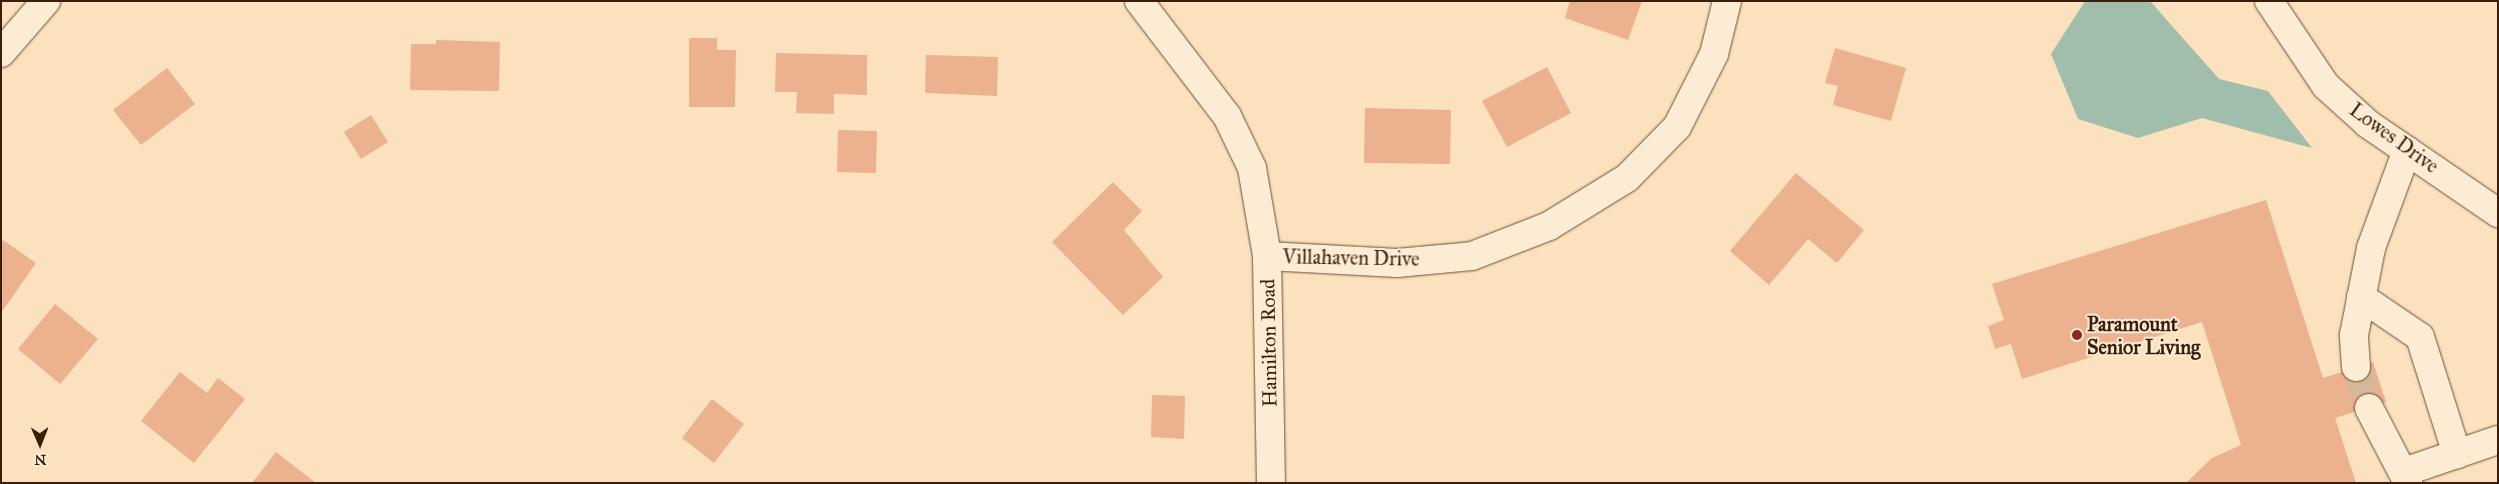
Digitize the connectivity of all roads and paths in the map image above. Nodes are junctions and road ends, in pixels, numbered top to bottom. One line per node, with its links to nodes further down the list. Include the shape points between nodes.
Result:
1 (46, 1): 5 (street)
2 (1139, 1): 8 (street, Hamilton Road, via 1227,116 1252,168)
3 (1727, 1): 8 (street, Villahaven Drive, via 1714,54 1677,127 1627,178 1549,226 1472,256 1397,263)
4 (2269, 1): 6 (street, Lowes Drive, via 2326,86 2368,124)
5 (1, 53)
6 (2407, 150): 7 (street, Lowes Drive); 9 (street, via 2371,248)
7 (2498, 213)
8 (1267, 256): 15 (street, Hamilton Road)
9 (2361, 297): 10 (street, via 2354,335); 13 (street, via 2420,337)
10 (2356, 367)
11 (2369, 408): 14 (street)
12 (2498, 440): 13 (street)
13 (2457, 454): 14 (street)
14 (2406, 478)
15 (1271, 483)

